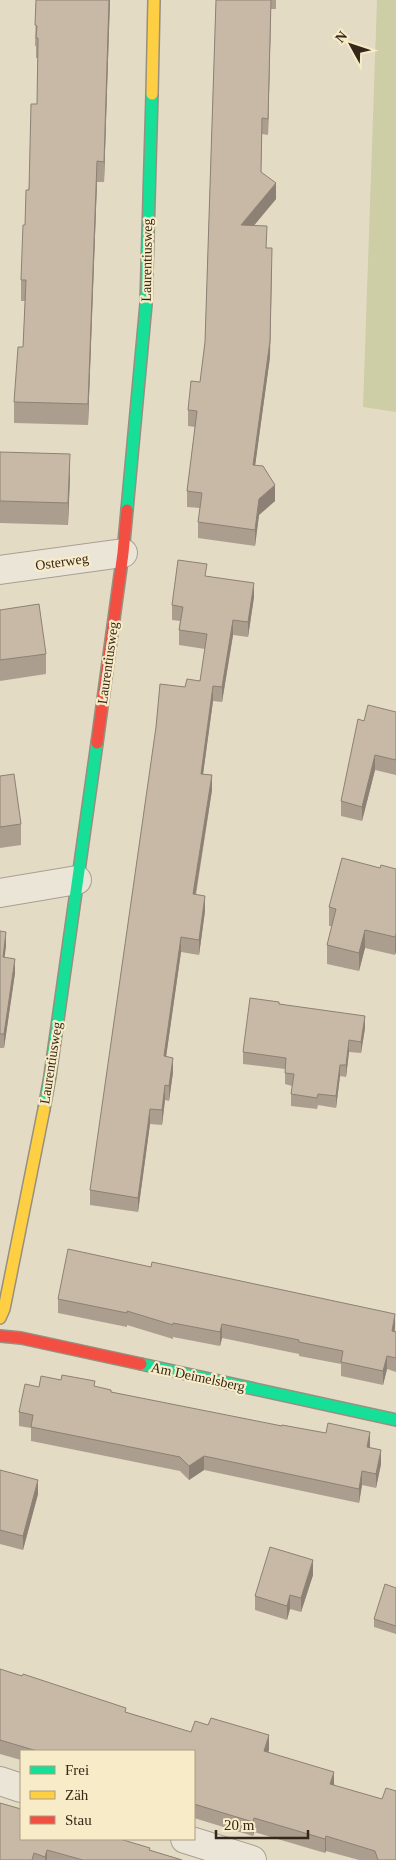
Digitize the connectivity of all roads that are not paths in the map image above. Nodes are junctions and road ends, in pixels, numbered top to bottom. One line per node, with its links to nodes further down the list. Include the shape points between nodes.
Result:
1 (154, 0): 2 (street, Laurentiusweg, via 146,304)
2 (124, 553): 3 (street, Osterweg); 4 (street, Laurentiusweg)
3 (0, 570)
4 (77, 880): 5 (street); 6 (street, Laurentiusweg, via 50,1076)
5 (0, 893)
6 (0, 1318)
7 (0, 1336): 8 (street, Am Deimelsberg)
8 (396, 1420)
9 (0, 1781): 10 (street)
10 (20, 1788)
11 (188, 1840): 12 (street)
12 (244, 1859)

